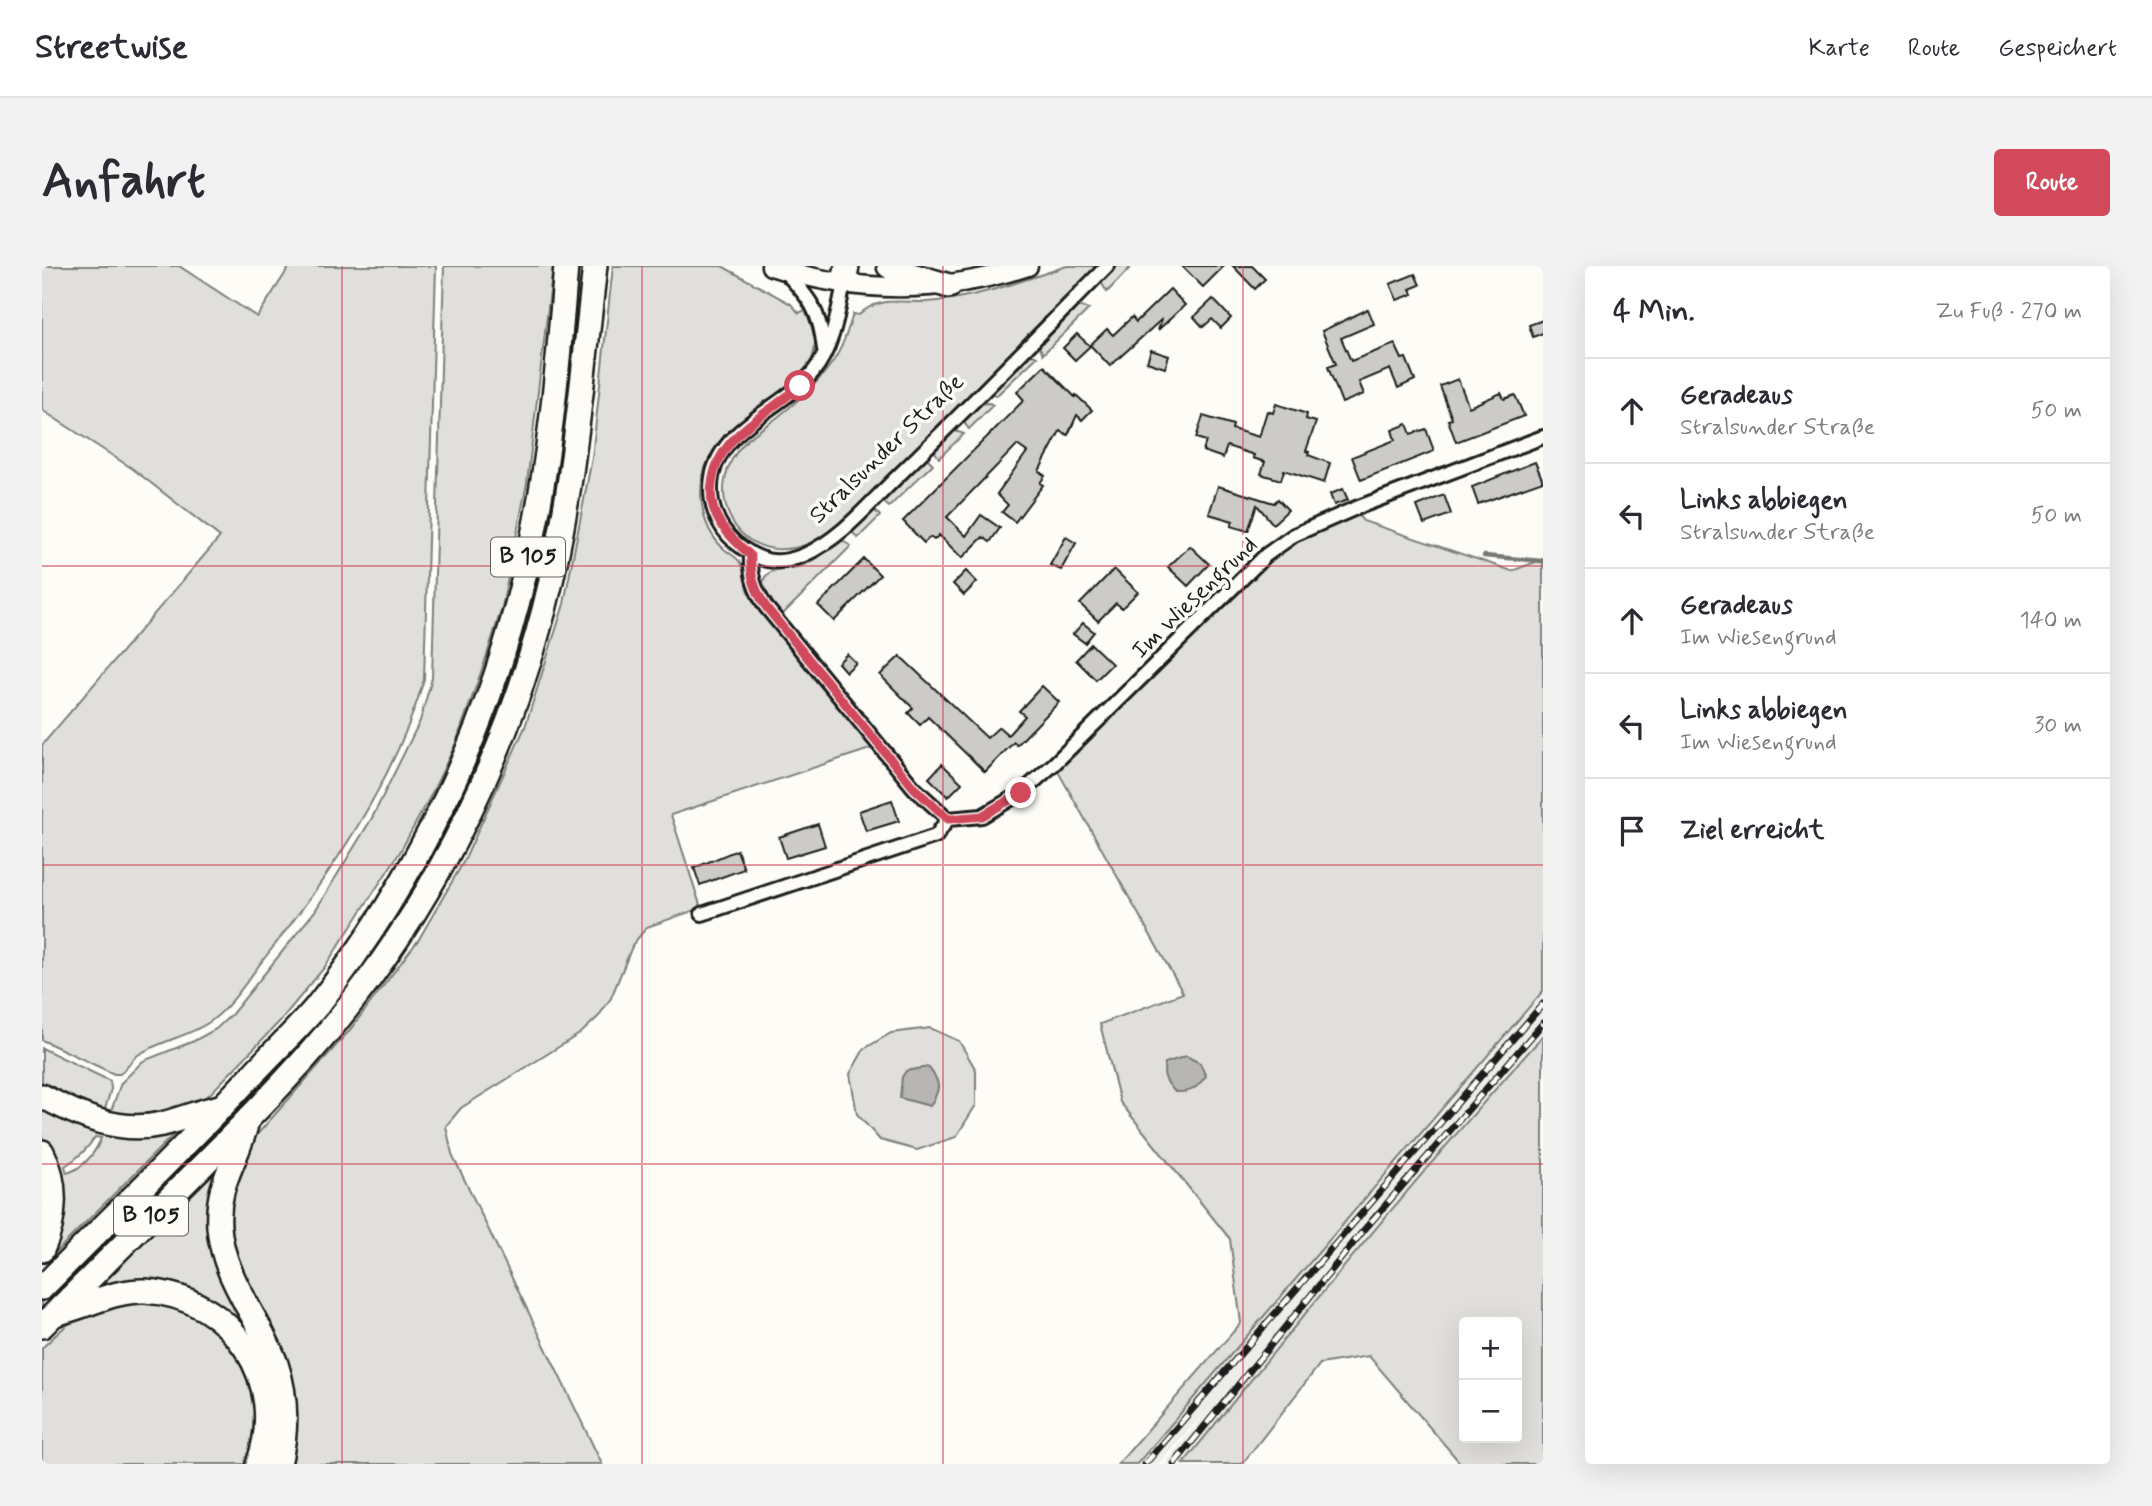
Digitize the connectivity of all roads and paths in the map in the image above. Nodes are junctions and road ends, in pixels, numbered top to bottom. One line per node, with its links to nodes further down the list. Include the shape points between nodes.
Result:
1 (566, 266): 15 (highway, B 105, via 552,411 526,568 499,667 471,745 433,826 371,930 316,1007)
2 (595, 266): 16 (highway, B 105, via 560,540 544,610 502,739 451,848 380,964 302,1062)
3 (889, 266): 8 (highway)
4 (1028, 266): 8 (street)
5 (1107, 266): 11 (street, Stralsunder Straße, via 834,537 802,556 785,560)
6 (777, 268): 7 (street); 9 (street, via 807,296 818,314)
7 (846, 274): 8 (street, via 906,287); 9 (street)
8 (949, 286)
9 (824, 353): 11 (street, via 800,386 744,428 719,457 710,493 713,510 719,525)
10 (1543, 437): 12 (street, Im Wiesengrund, via 1294,535 1266,555 1021,793 982,816)
11 (751, 556): 12 (street, via 755,589 766,607 914,788)
12 (948, 819): 13 (street, via 936,836)
13 (702, 914)
14 (42, 1096): 15 (highway, via 97,1121 136,1128)
15 (223, 1106): 19 (highway, B 105)
16 (248, 1119): 20 (highway, B 105); 22 (highway, via 224,1180 219,1227 229,1269 282,1388 286,1424)
17 (42, 1152): 18 (highway, via 53,1207)
18 (42, 1250)
19 (42, 1288)
20 (48, 1320): 21 (highway, via 97,1299 145,1291 185,1299 210,1312 238,1338 262,1381 267,1416)
21 (258, 1464)
22 (279, 1464)

